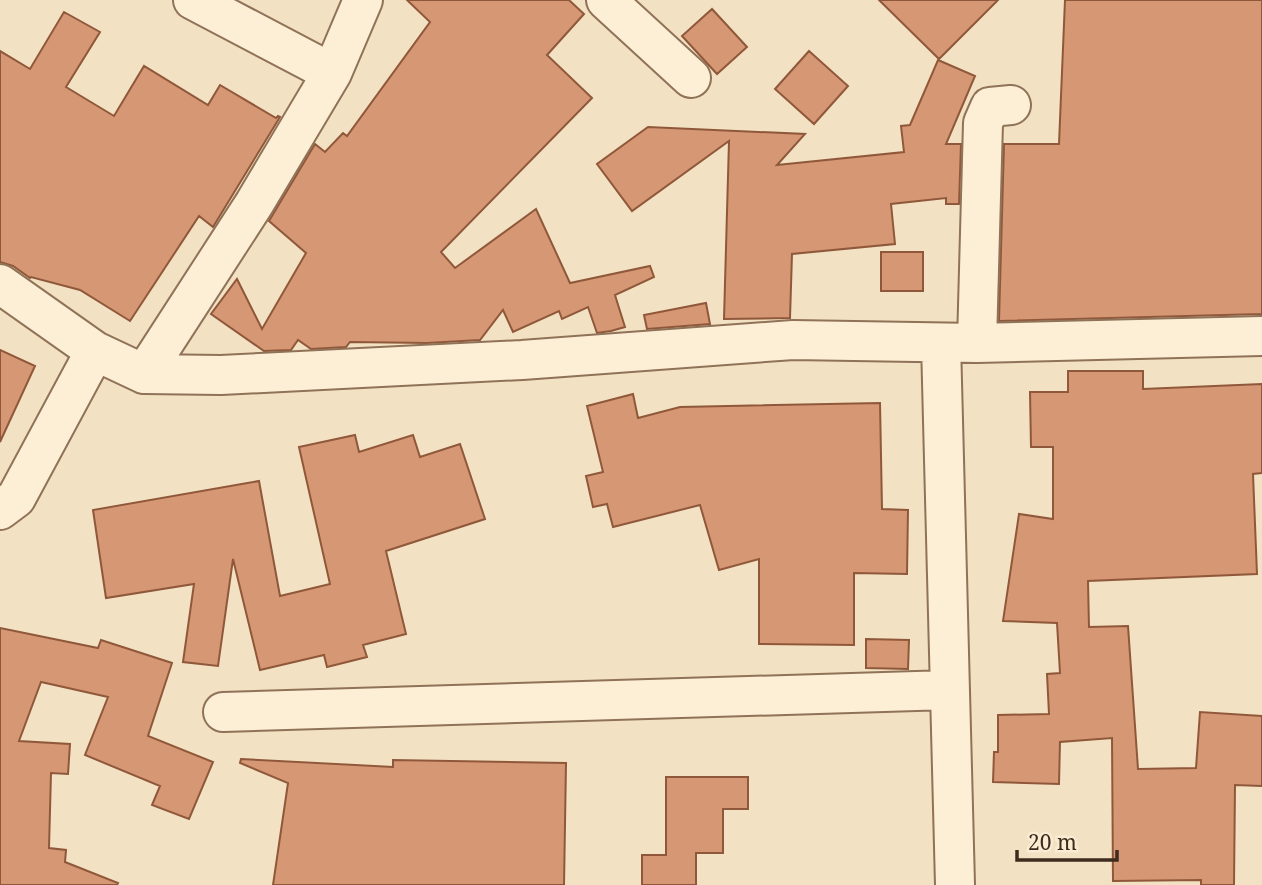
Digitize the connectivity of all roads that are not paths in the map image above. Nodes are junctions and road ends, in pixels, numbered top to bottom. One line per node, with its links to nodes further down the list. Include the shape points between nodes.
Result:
1 (193, 0): 4 (street)
2 (363, 0): 4 (street)
3 (606, 0): 5 (street)
4 (332, 73): 11 (street)
5 (691, 78)
6 (1012, 105): 9 (street, via 990,107 983,123)
7 (0, 284): 10 (street)
8 (1262, 336): 9 (street)
9 (959, 342): 11 (street, via 793,340 522,360 221,375); 13 (street)
10 (95, 351): 11 (street); 12 (street, via 16,498)
11 (144, 374)
12 (0, 510)
13 (948, 690): 14 (street); 15 (street)
14 (223, 712)
15 (955, 885)

